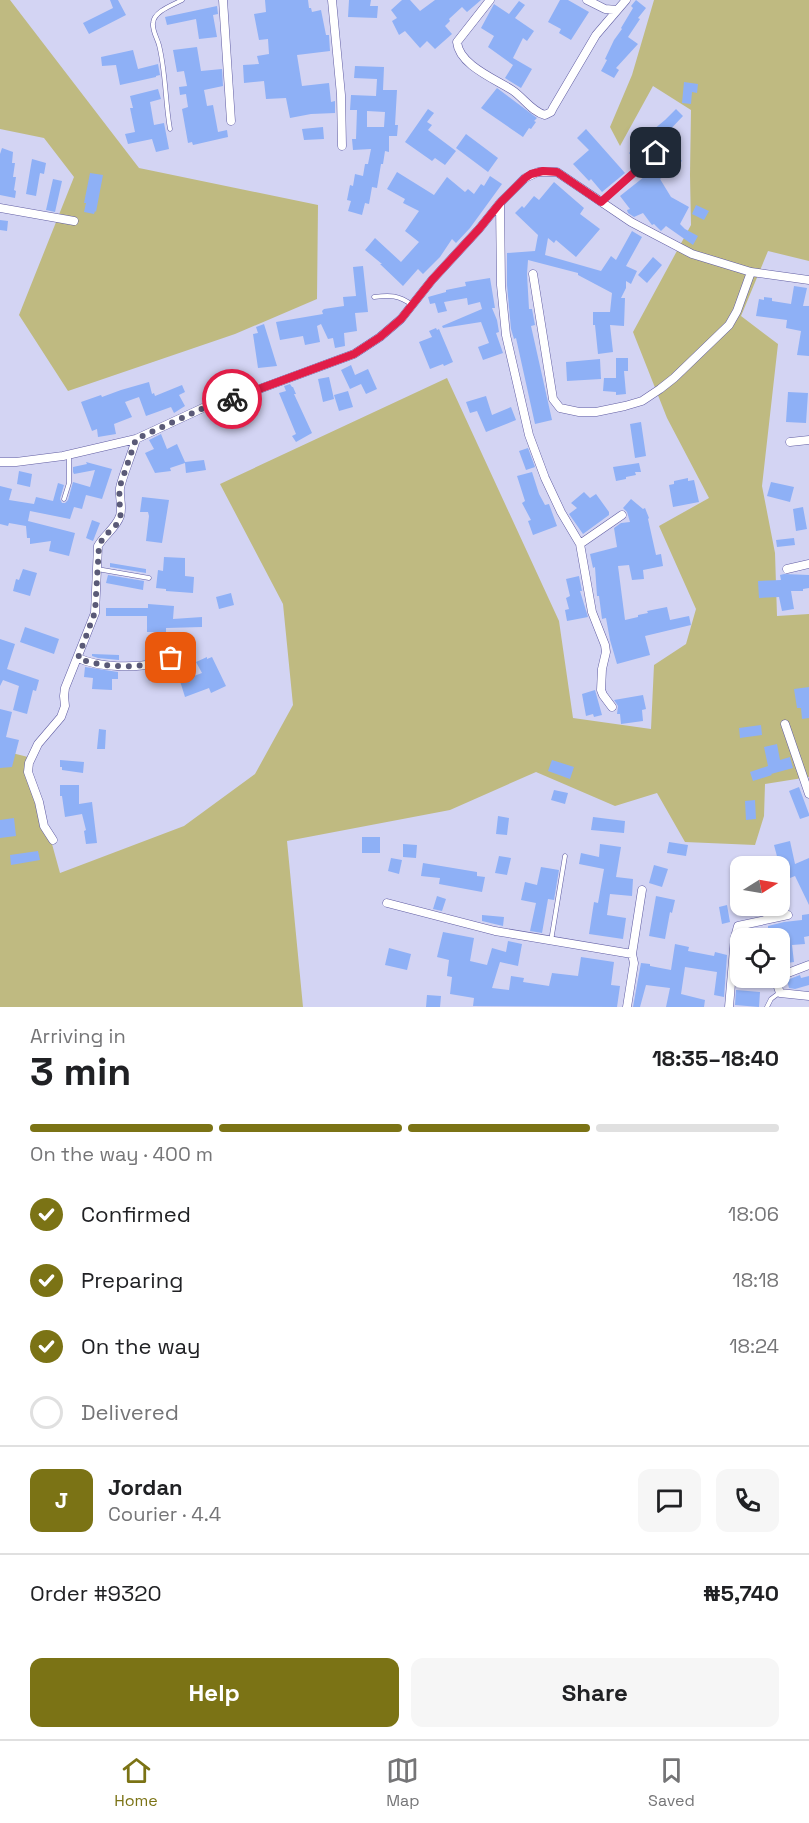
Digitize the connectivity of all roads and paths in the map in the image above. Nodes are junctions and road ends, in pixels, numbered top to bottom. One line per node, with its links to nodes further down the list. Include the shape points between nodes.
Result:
1 (182, 0): 9 (lane, via 158,14 153,22 164,72)
2 (223, 0): 8 (street)
3 (332, 0): 10 (street)
4 (490, 0): 7 (street, via 457,42 460,51 478,70 514,91 543,115 551,112 596,35)
5 (587, 0): 7 (street)
6 (626, 0): 7 (street)
7 (617, 10)
8 (231, 121)
9 (170, 129)
10 (342, 146)
11 (656, 153): 12 (lane)
12 (601, 202): 13 (street, via 557,172 543,171 525,178); 16 (street, via 692,254)
13 (500, 203): 20 (street); 28 (street, via 506,335 529,435 561,512)
14 (0, 208): 15 (street)
15 (74, 221)
16 (751, 272): 17 (street, via 729,325 674,378 642,401 596,412 560,408 553,399); 18 (street)
17 (533, 274)
18 (809, 280)
19 (374, 297): 20 (lane, via 396,296)
20 (413, 305): 21 (street, via 380,337 354,354 206,407)
21 (136, 439): 24 (street); 30 (street, via 120,486 121,514 99,546)
22 (809, 440): 23 (street)
23 (790, 442)
24 (69, 455): 25 (street); 26 (lane, via 69,483)
25 (0, 462)
26 (64, 499)
27 (622, 515): 28 (street)
28 (580, 544): 35 (street, via 592,612 605,645 601,690)
29 (809, 564): 31 (street)
30 (96, 569): 32 (lane); 34 (street, via 95,612)
31 (788, 569)
32 (149, 578)
33 (189, 651): 34 (street, via 160,663 133,666 90,663)
34 (78, 658): 38 (street, via 66,688 61,717 38,744 29,763 28,772 44,826)
35 (612, 707)
36 (785, 724): 37 (street)
37 (809, 795)
38 (53, 840)
39 (565, 856): 43 (lane)
40 (642, 890): 44 (street)
41 (387, 903): 43 (street)
42 (783, 916): 51 (street, via 738,926)
43 (551, 941): 44 (street)
44 (632, 954): 50 (street)
45 (809, 965): 46 (street)
46 (790, 973)
47 (778, 988): 48 (street)
48 (780, 993): 49 (street); 52 (lane)
49 (809, 996)
50 (627, 1007)
51 (729, 1007)
52 (767, 1007)

